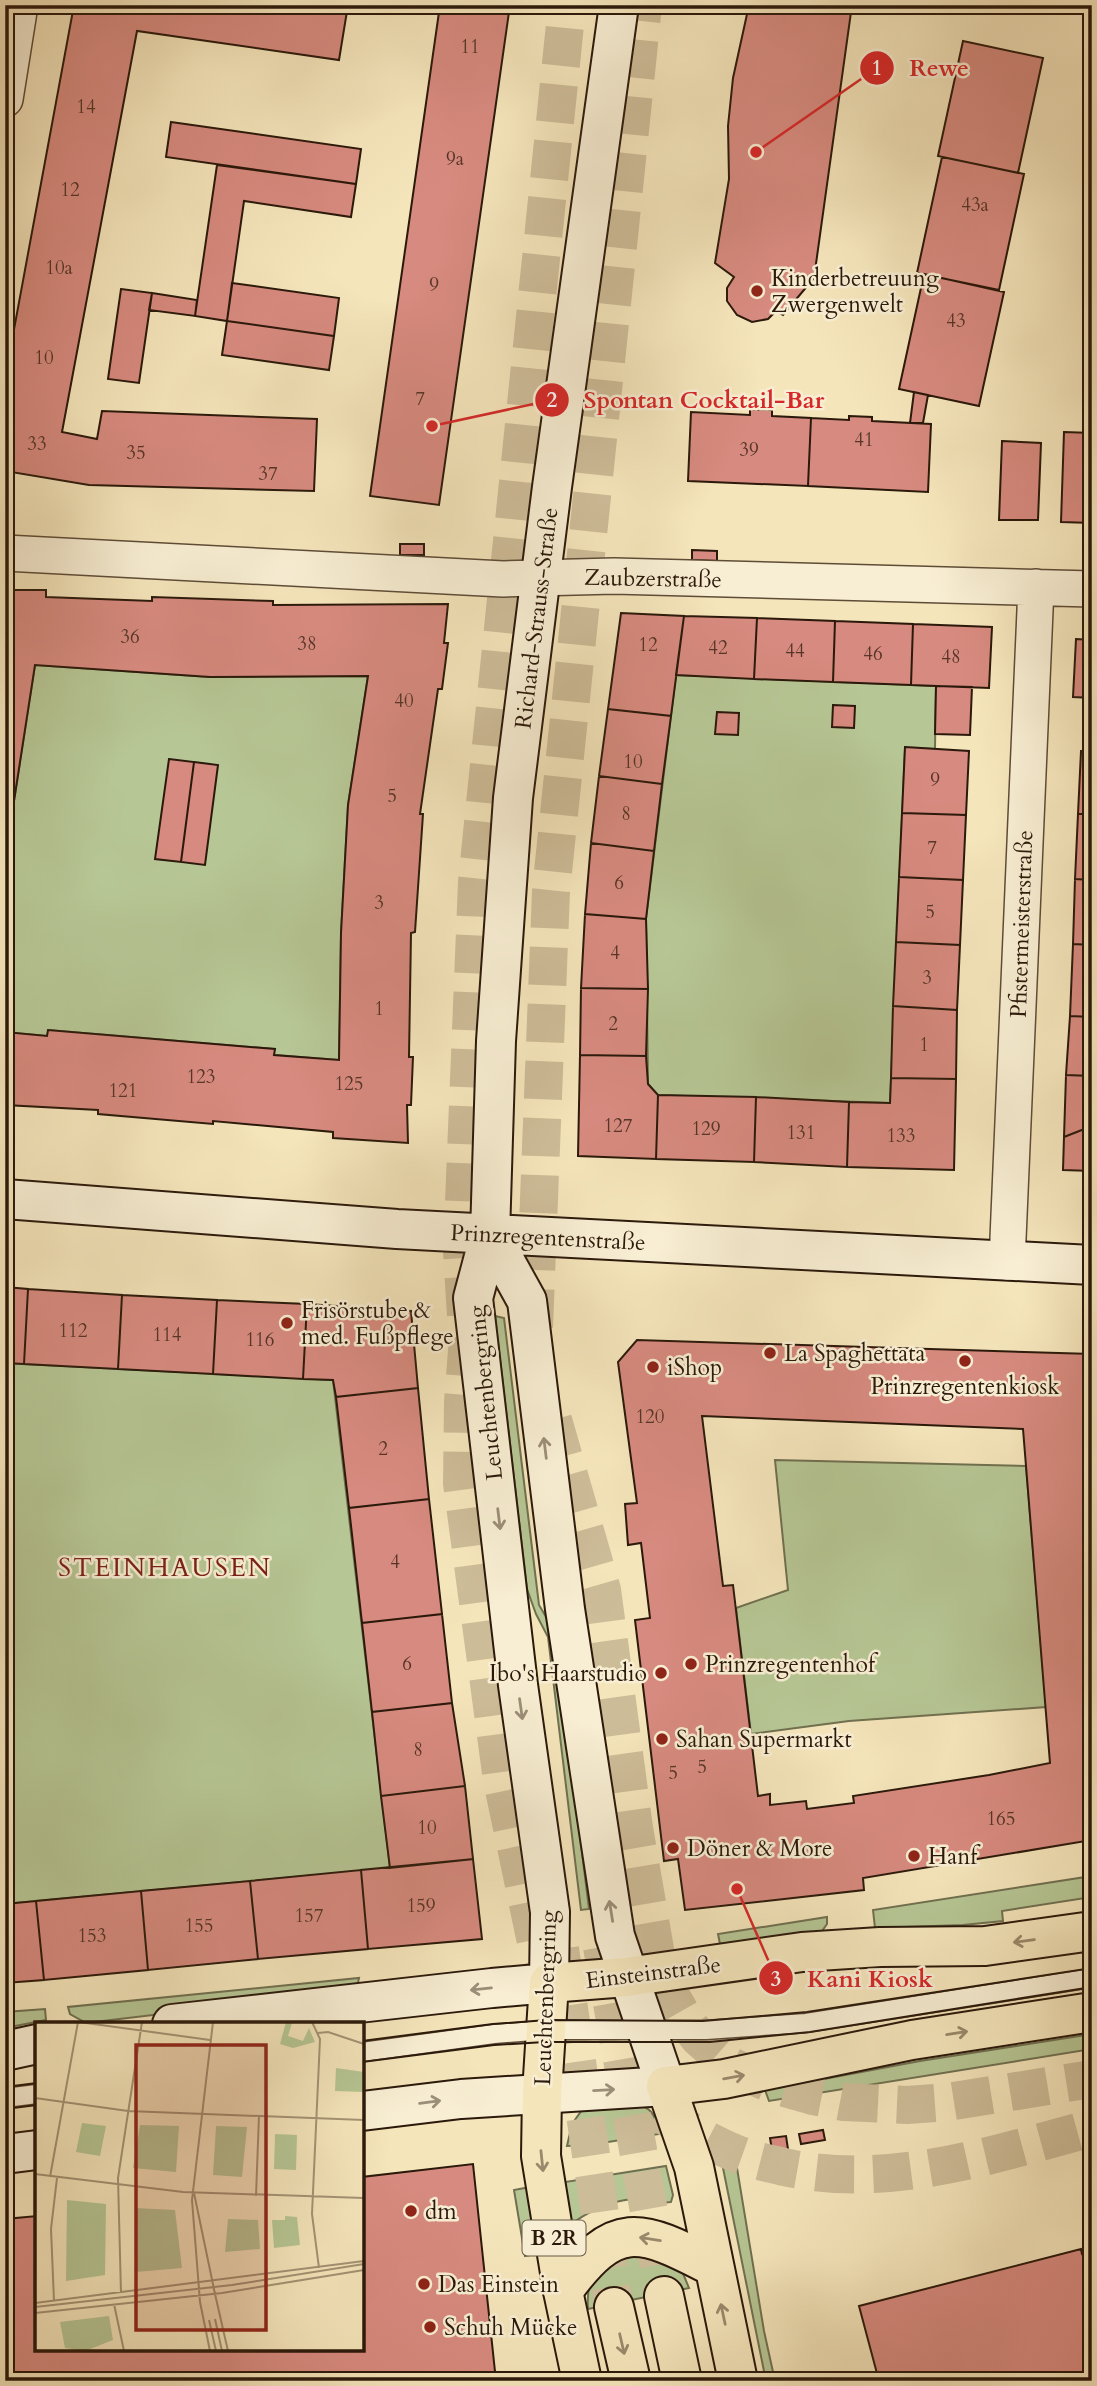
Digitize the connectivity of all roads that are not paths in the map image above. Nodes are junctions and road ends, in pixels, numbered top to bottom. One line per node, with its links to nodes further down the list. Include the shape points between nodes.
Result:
1 (20, 5): 3 (street)
2 (620, 5): 5 (main road, Richard-Strauss-Straße)
3 (5, 99)
4 (5, 553): 5 (street, Zaubzerstraße)
5 (540, 578): 6 (street, Zaubzerstraße); 9 (main road, Richard-Strauss-Straße, via 513,798 496,1041)
6 (1036, 587): 7 (street, Zaubzerstraße); 10 (street, Pfistermeisterstraße)
7 (1092, 589)
8 (5, 1199): 9 (main road, Prinzregentenstraße)
9 (490, 1234): 10 (main road, Prinzregentenstraße); 13 (main road, one-way to 9, via 615,1936 565,1609 527,1301); 15 (main road, Leuchtenbergring / B 2R, one-way to 15, via 473,1298 518,1685 550,1912)
10 (1007, 1262): 11 (main road, Prinzregentenstraße)
11 (1092, 1265)
12 (1092, 1931): 13 (main road, Einsteinstraße, one-way to 13, via 985,1946 836,1949)
13 (627, 1977): 15 (main road, Einsteinstraße); 19 (main road)
14 (1092, 1978): 19 (lane, via 806,2023)
15 (549, 1983): 17 (main road, Einsteinstraße, one-way to 17); 18 (main road, Leuchtenbergring / B 2R)
16 (1092, 2012): 23 (main road, one-way to 16, via 912,2040)
17 (190, 2022)
18 (546, 2030): 19 (lane); 22 (lane); 24 (main road, Leuchtenbergring / B 2R)
19 (647, 2030): 23 (main road)
20 (35, 2045): 21 (main road)
21 (5, 2052)
22 (364, 2052)
23 (666, 2087): 24 (main road, one-way to 23); 30 (main road, via 694,2167)
24 (542, 2093): 27 (main road, one-way to 24); 31 (main road, Leuchtenbergring / B 2R, one-way to 31, via 541,2157)
25 (35, 2094): 26 (lane)
26 (5, 2098)
27 (364, 2111)
28 (35, 2150): 29 (main road)
29 (5, 2154)
30 (712, 2266): 31 (main road, B 2R, one-way to 31, via 663,2241 632,2237 597,2250); 37 (main road, one-way to 30)
31 (563, 2291): 34 (main road, Leuchtenbergring / B 2R)
32 (664, 2296): 36 (main road)
33 (614, 2307): 35 (main road, one-way to 35)
34 (582, 2381)
35 (631, 2381)
36 (682, 2381)
37 (738, 2381)

